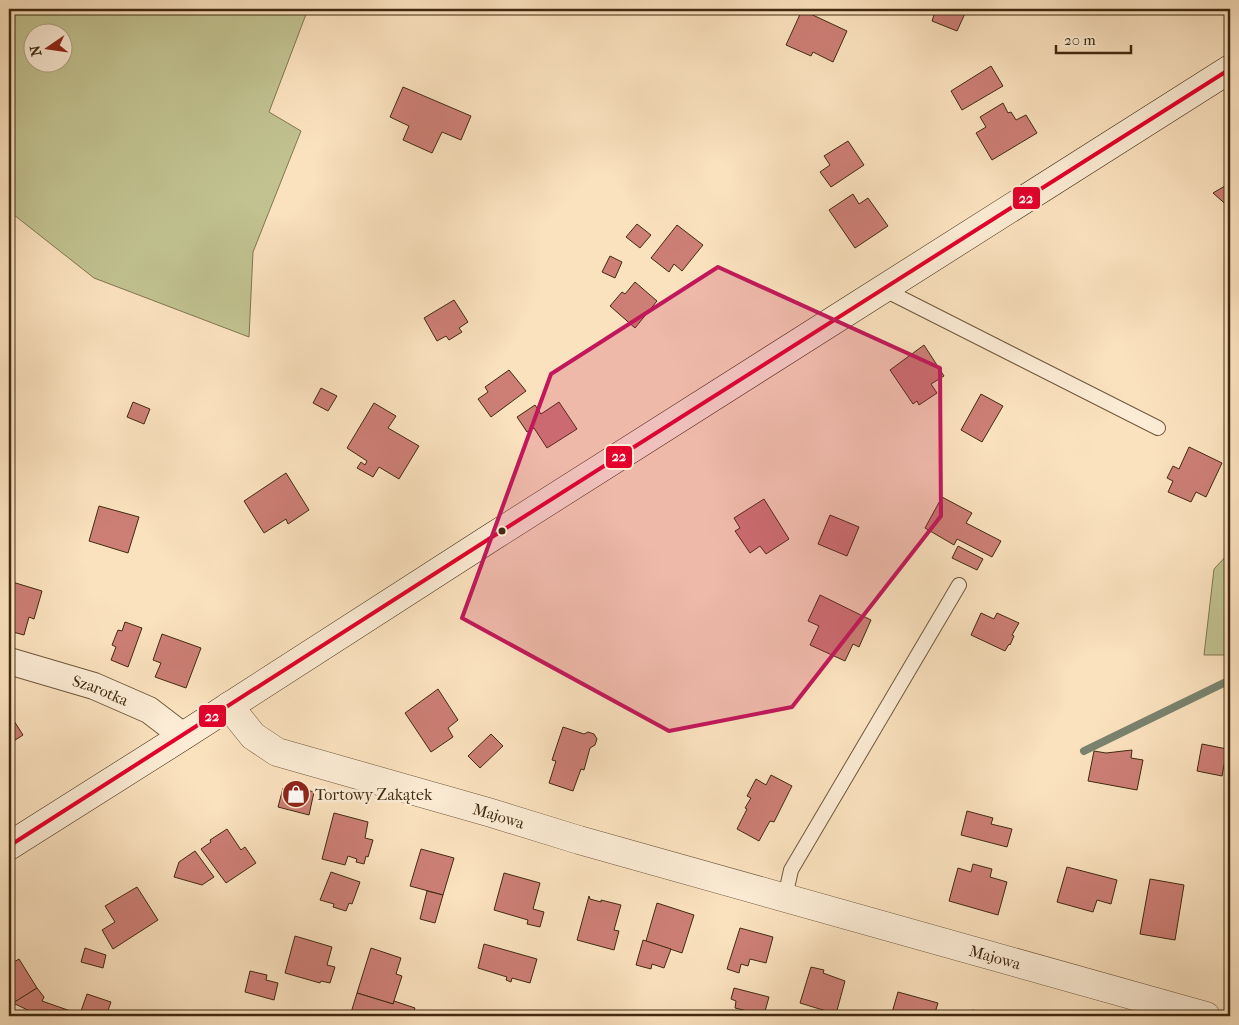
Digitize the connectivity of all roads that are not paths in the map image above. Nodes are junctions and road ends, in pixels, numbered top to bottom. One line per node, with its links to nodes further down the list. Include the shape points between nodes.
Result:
1 (1230, 69): 2 (main road)
2 (883, 289): 3 (lane); 6 (main road)
3 (1158, 428)
4 (959, 585): 9 (lane, via 791,870)
5 (9, 661): 7 (street, Szarotka, via 94,686 149,710)
6 (229, 706): 7 (main road); 9 (main road, Majowa, via 253,736 276,752)
7 (183, 736): 8 (main road)
8 (9, 846)
9 (785, 896): 10 (main road, Majowa)
10 (1206, 1016)

